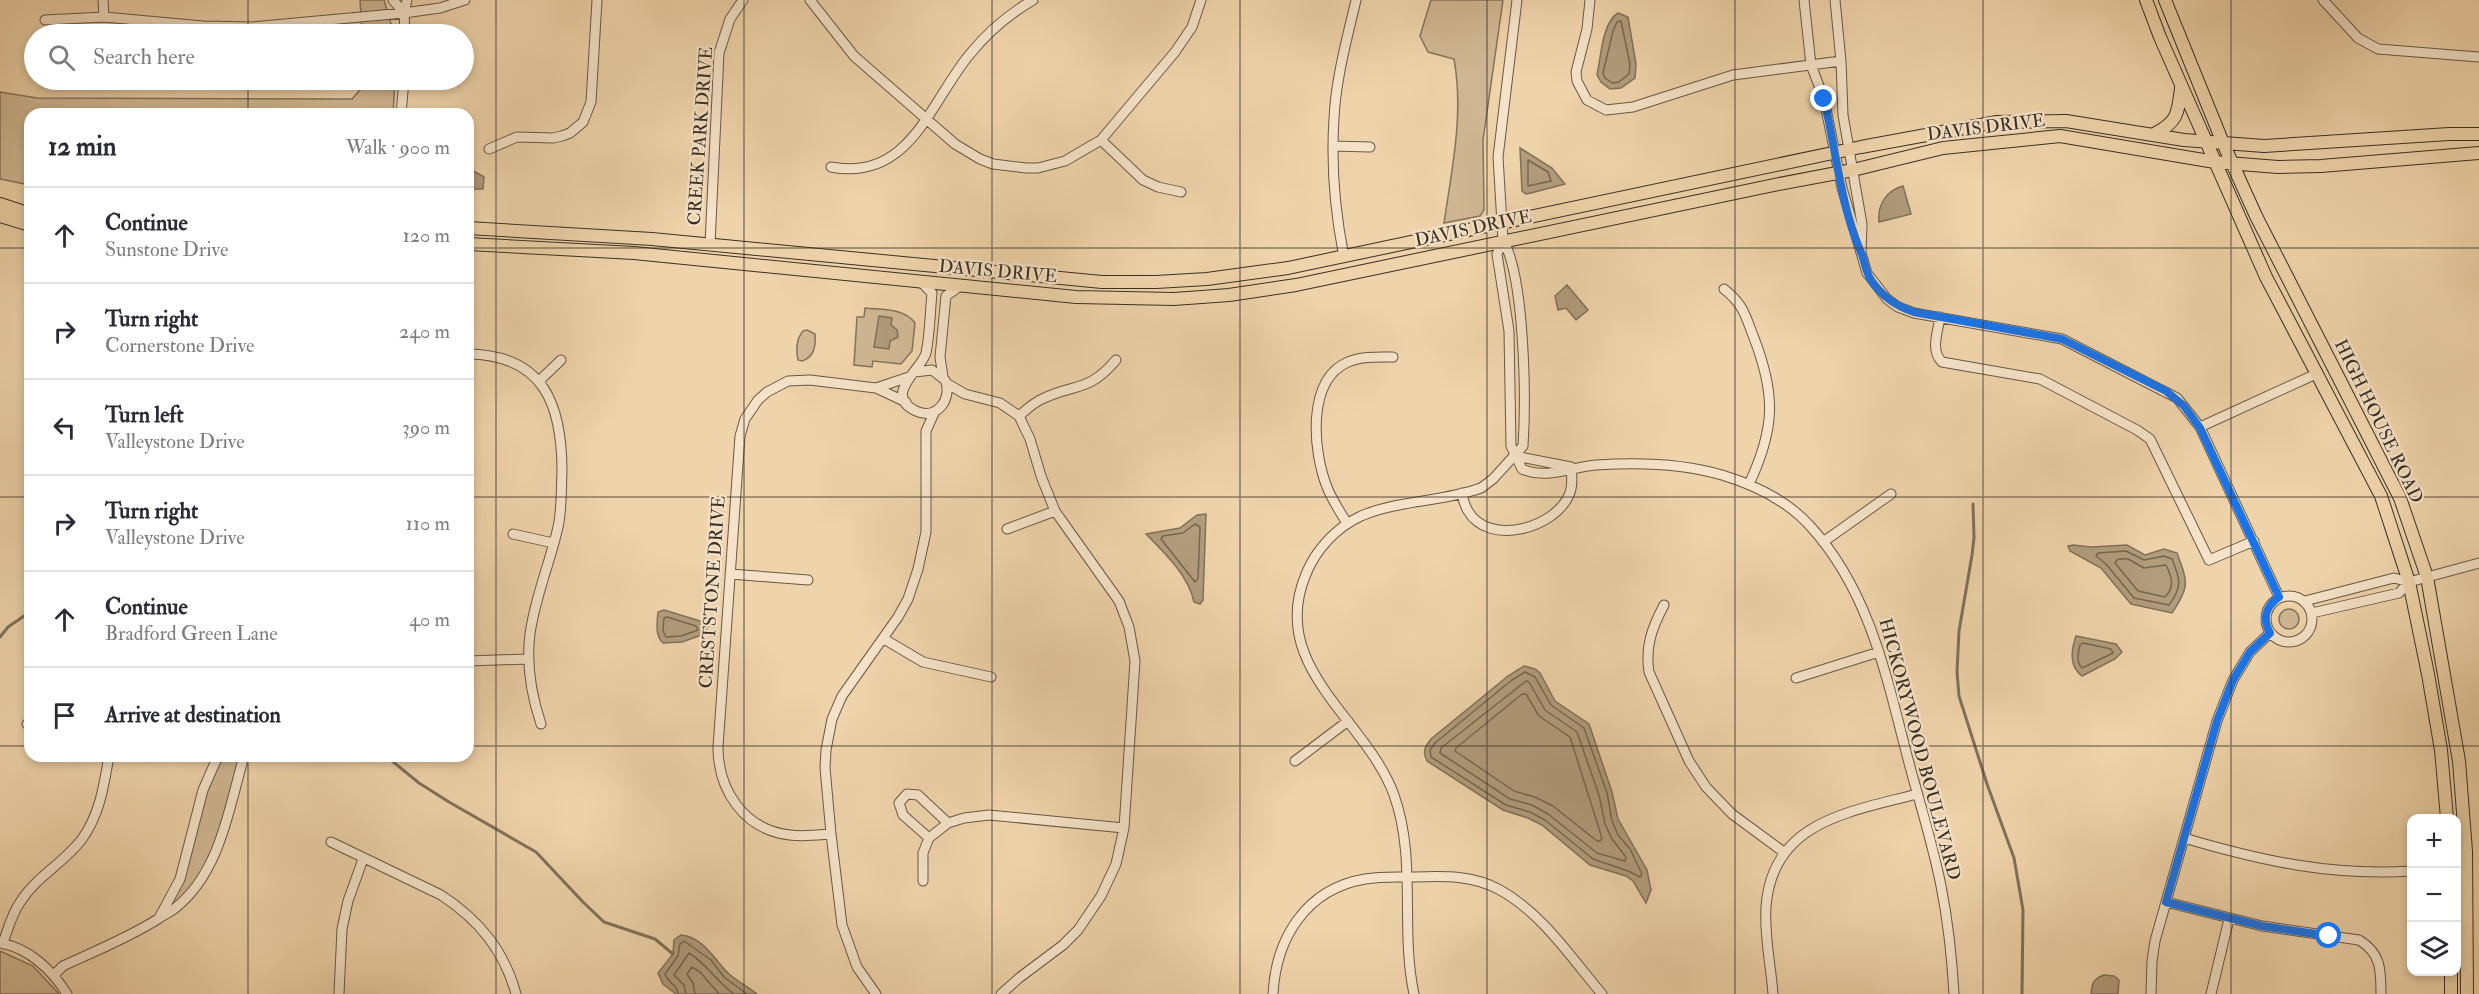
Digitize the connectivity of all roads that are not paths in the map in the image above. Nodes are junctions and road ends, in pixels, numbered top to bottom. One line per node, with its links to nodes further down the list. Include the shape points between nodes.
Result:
1 (103, 0): 19 (street)
2 (393, 0): 18 (street)
3 (407, 0): 18 (street)
4 (465, 0): 18 (street)
5 (597, 0): 38 (street, via 591,102 583,122 562,136 517,137)
6 (743, 0): 56 (street, CREEK PARK DRIVE, via 727,26 719,53)
7 (810, 0): 30 (street, via 854,56)
8 (1033, 0): 30 (street, via 1008,17 970,53)
9 (1200, 0): 33 (street, via 1192,27 1175,52)
10 (1356, 0): 36 (street, via 1338,82)
11 (1517, 0): 52 (street, via 1498,157)
12 (1590, 0): 26 (street, via 1577,81 1587,100 1606,110 1633,107 1733,75)
13 (1804, 0): 26 (street)
14 (1835, 0): 25 (street)
15 (2146, 0): 27 (main road, HIGH HOUSE ROAD)
16 (2165, 0): 35 (main road, HIGH HOUSE ROAD)
17 (2323, 0): 24 (street, via 2358,38 2378,49)
18 (404, 13): 22 (street); 23 (street)
19 (104, 17): 20 (street); 21 (street)
20 (45, 20)
21 (181, 24)
22 (285, 24)
23 (405, 24)
24 (2479, 57)
25 (1841, 62): 26 (street); 39 (street)
26 (1811, 65): 41 (street, via 1824,99)
27 (2181, 86): 31 (main road, via 2174,122); 34 (main road, HIGH HOUSE ROAD)
28 (403, 90): 29 (street)
29 (402, 108)
30 (927, 119): 33 (street, via 967,152 1011,168 1038,168 1065,161); 44 (street, via 903,149 878,164 860,170)
31 (2154, 134): 34 (main road, DAVIS DRIVE); 39 (main road, DAVIS DRIVE, via 2088,123 1997,122)
32 (2479, 134): 35 (main road, DAVIS DRIVE, via 2264,146)
33 (1101, 140): 47 (street, via 1143,180)
34 (2206, 141): 35 (main road, DAVIS DRIVE); 42 (main road, HIGH HOUSE ROAD)
35 (2223, 143): 43 (main road, HIGH HOUSE ROAD)
36 (1334, 146): 37 (street); 58 (street, via 1335,192)
37 (1370, 147)
38 (489, 149)
39 (1849, 150): 41 (main road, DAVIS DRIVE); 45 (street)
40 (2479, 153): 43 (main road, DAVIS DRIVE, via 2321,166)
41 (1835, 154): 46 (street); 52 (main road, DAVIS DRIVE)
42 (2215, 162): 43 (main road, DAVIS DRIVE); 45 (main road, DAVIS DRIVE, via 2060,136 1943,148); 68 (main road, HIGH HOUSE ROAD)
43 (2232, 164): 73 (main road, HIGH HOUSE ROAD)
44 (831, 167)
45 (1853, 170): 46 (main road, DAVIS DRIVE); 57 (street, via 1862,224)
46 (1838, 173): 54 (main road, DAVIS DRIVE); 57 (street)
47 (1181, 192)
48 (0, 204): 49 (main road)
49 (24, 212)
50 (0, 216): 51 (main road)
51 (24, 223)
52 (1501, 223): 54 (street); 58 (main road, DAVIS DRIVE)
53 (474, 228): 56 (main road, DAVIS DRIVE)
54 (1503, 240): 60 (main road, DAVIS DRIVE, via 1296,285 1220,295 1124,299); 81 (street, via 1510,252 1516,283 1522,349 1523,446)
55 (474, 244): 59 (main road, DAVIS DRIVE, via 634,253)
56 (710, 244): 58 (main road, DAVIS DRIVE, via 1102,282 1207,279)
57 (1861, 252): 62 (street, via 1867,273 1887,299 1898,307)
58 (1344, 257)
59 (921, 282): 60 (main road, DAVIS DRIVE); 67 (street, via 932,293 926,356)
60 (960, 286): 69 (street, via 946,296 940,357)
61 (1724, 289): 83 (street, via 1738,300 1743,310 1770,386 1766,440)
62 (1940, 317): 79 (street, via 2062,339 2166,391 2184,406); 90 (street, via 1935,349 1942,362 2040,379 2150,439 2209,561)
63 (474, 354): 70 (street, via 508,361)
64 (1393, 357): 87 (street, via 1364,357 1347,362 1331,374 1320,392 1320,464)
65 (561, 360): 70 (street)
66 (1116, 360): 78 (street, via 1091,383 1043,398)
67 (912, 374): 69 (street, via 932,370); 71 (street, CRESTSTONE DRIVE); 74 (street, via 903,389)
68 (2316, 374): 73 (main road); 79 (street); 97 (main road, HIGH HOUSE ROAD, via 2381,496)
69 (945, 380): 72 (street); 75 (street, via 948,390)
70 (539, 381): 92 (street, via 555,407 561,434 560,511)
71 (876, 388): 74 (street, CRESTSTONE DRIVE); 94 (street, CRESTSTONE DRIVE, via 788,381 767,392 750,410 740,436)
72 (966, 394): 75 (street); 78 (street, via 1000,403)
73 (2351, 399): 95 (main road, HIGH HOUSE ROAD, via 2400,498)
74 (906, 402): 76 (street)
75 (944, 404): 77 (street)
76 (915, 411): 77 (street); 80 (street)
77 (935, 411): 80 (street)
78 (1018, 416): 86 (street, via 1030,438)
79 (2200, 428): 90 (street)
80 (926, 431): 103 (street, via 927,513 923,553 908,599)
81 (1515, 456): 82 (street, HICKORYWOOD BOULEVARD); 84 (street, via 1481,488)
82 (1571, 467): 83 (street, HICKORYWOOD BOULEVARD, via 1662,464); 84 (street, via 1572,487 1564,503 1547,519 1529,527 1505,531 1481,522 1468,511)
83 (1749, 484): 91 (street, HICKORYWOOD BOULEVARD, via 1787,505)
84 (1462, 494): 87 (street, via 1379,510)
85 (1891, 494): 91 (street)
86 (1055, 511): 88 (street); 118 (street, via 1111,588 1133,645 1136,676)
87 (1347, 523): 109 (street, via 1323,545 1308,567 1297,620 1300,646 1309,667)
88 (1008, 529)
89 (513, 534): 92 (street)
90 (2254, 541): 98 (street)
91 (1823, 542): 104 (street, HICKORYWOOD BOULEVARD, via 1859,598)
92 (553, 543): 105 (street, via 533,612)
93 (2479, 563): 95 (street)
94 (730, 574): 96 (street); 119 (street, CRESTSTONE DRIVE, via 718,747 724,784 738,807 765,828 791,836)
95 (2427, 577): 97 (street); 148 (main road, HIGH HOUSE ROAD, via 2459,761 2466,851)
96 (808, 580)
97 (2409, 582): 99 (street, via 2394,578); 101 (street, via 2399,593); 116 (main road, HIGH HOUSE ROAD, via 2441,750)
98 (2279, 597): 99 (street, via 2293,595); 102 (street, via 2266,613)
99 (2305, 601): 101 (street)
100 (1664, 604): 123 (street, via 1650,635 1649,672 1689,761 1718,802)
101 (2312, 613): 102 (street, via 2311,626 2299,640 2280,641)
102 (2270, 633): 121 (street, via 2250,652 2233,680 2217,721)
103 (884, 639): 107 (street, via 923,662); 119 (street, via 847,686 829,730 825,768)
104 (1880, 652): 108 (street); 115 (street, HICKORYWOOD BOULEVARD)
105 (528, 658): 106 (street); 110 (street)
106 (474, 660)
107 (991, 677)
108 (1796, 678)
109 (1348, 722): 111 (street); 126 (street, via 1374,756 1393,793 1403,827)
110 (541, 724)
111 (1295, 761)
112 (108, 762): 131 (street, via 98,808 87,830 71,852 21,900)
113 (215, 762): 129 (street, via 203,789 180,879)
114 (242, 762): 129 (street, via 210,863 184,901)
115 (1917, 794): 123 (street, via 1826,820); 143 (street, HICKORYWOOD BOULEVARD, via 1941,884)
116 (2447, 814)
117 (948, 823): 118 (street, via 989,815); 120 (street); 120 (street, via 918,795 907,794 899,802 900,811)
118 (1124, 828): 138 (street, via 1116,864 1091,914 1063,945)
119 (831, 834): 137 (street, via 842,925 857,966)
120 (929, 838): 127 (street, via 923,853)
121 (2184, 838): 125 (street, via 2263,861 2302,867 2350,872); 128 (street)
122 (330, 842): 124 (street)
123 (1785, 853): 142 (street, via 1771,883 1766,910)
124 (363, 859): 135 (street, via 342,929); 136 (street, via 441,895 474,919 501,954)
125 (2407, 871)
126 (1407, 877): 139 (street, via 1353,882 1314,902 1283,943 1275,968); 140 (street); 141 (street, via 1465,877 1505,893 1538,921)
127 (923, 881)
128 (2166, 902): 130 (street); 144 (street, via 2153,951)
129 (159, 918): 132 (street, via 138,932 63,966)
130 (2229, 919): 145 (street); 146 (street, via 2359,940 2368,945 2379,961)
131 (2, 943): 132 (street, via 27,954)
132 (54, 975): 134 (street)
133 (2451, 976): 147 (main road)
134 (67, 994)
135 (339, 994)
136 (516, 994)
137 (876, 994)
138 (1001, 994)
139 (1273, 994)
140 (1414, 994)
141 (1602, 994)
142 (1773, 994)
143 (1954, 994)
144 (2151, 994)
145 (2211, 994)
146 (2381, 994)
147 (2451, 994)
148 (2467, 994)

